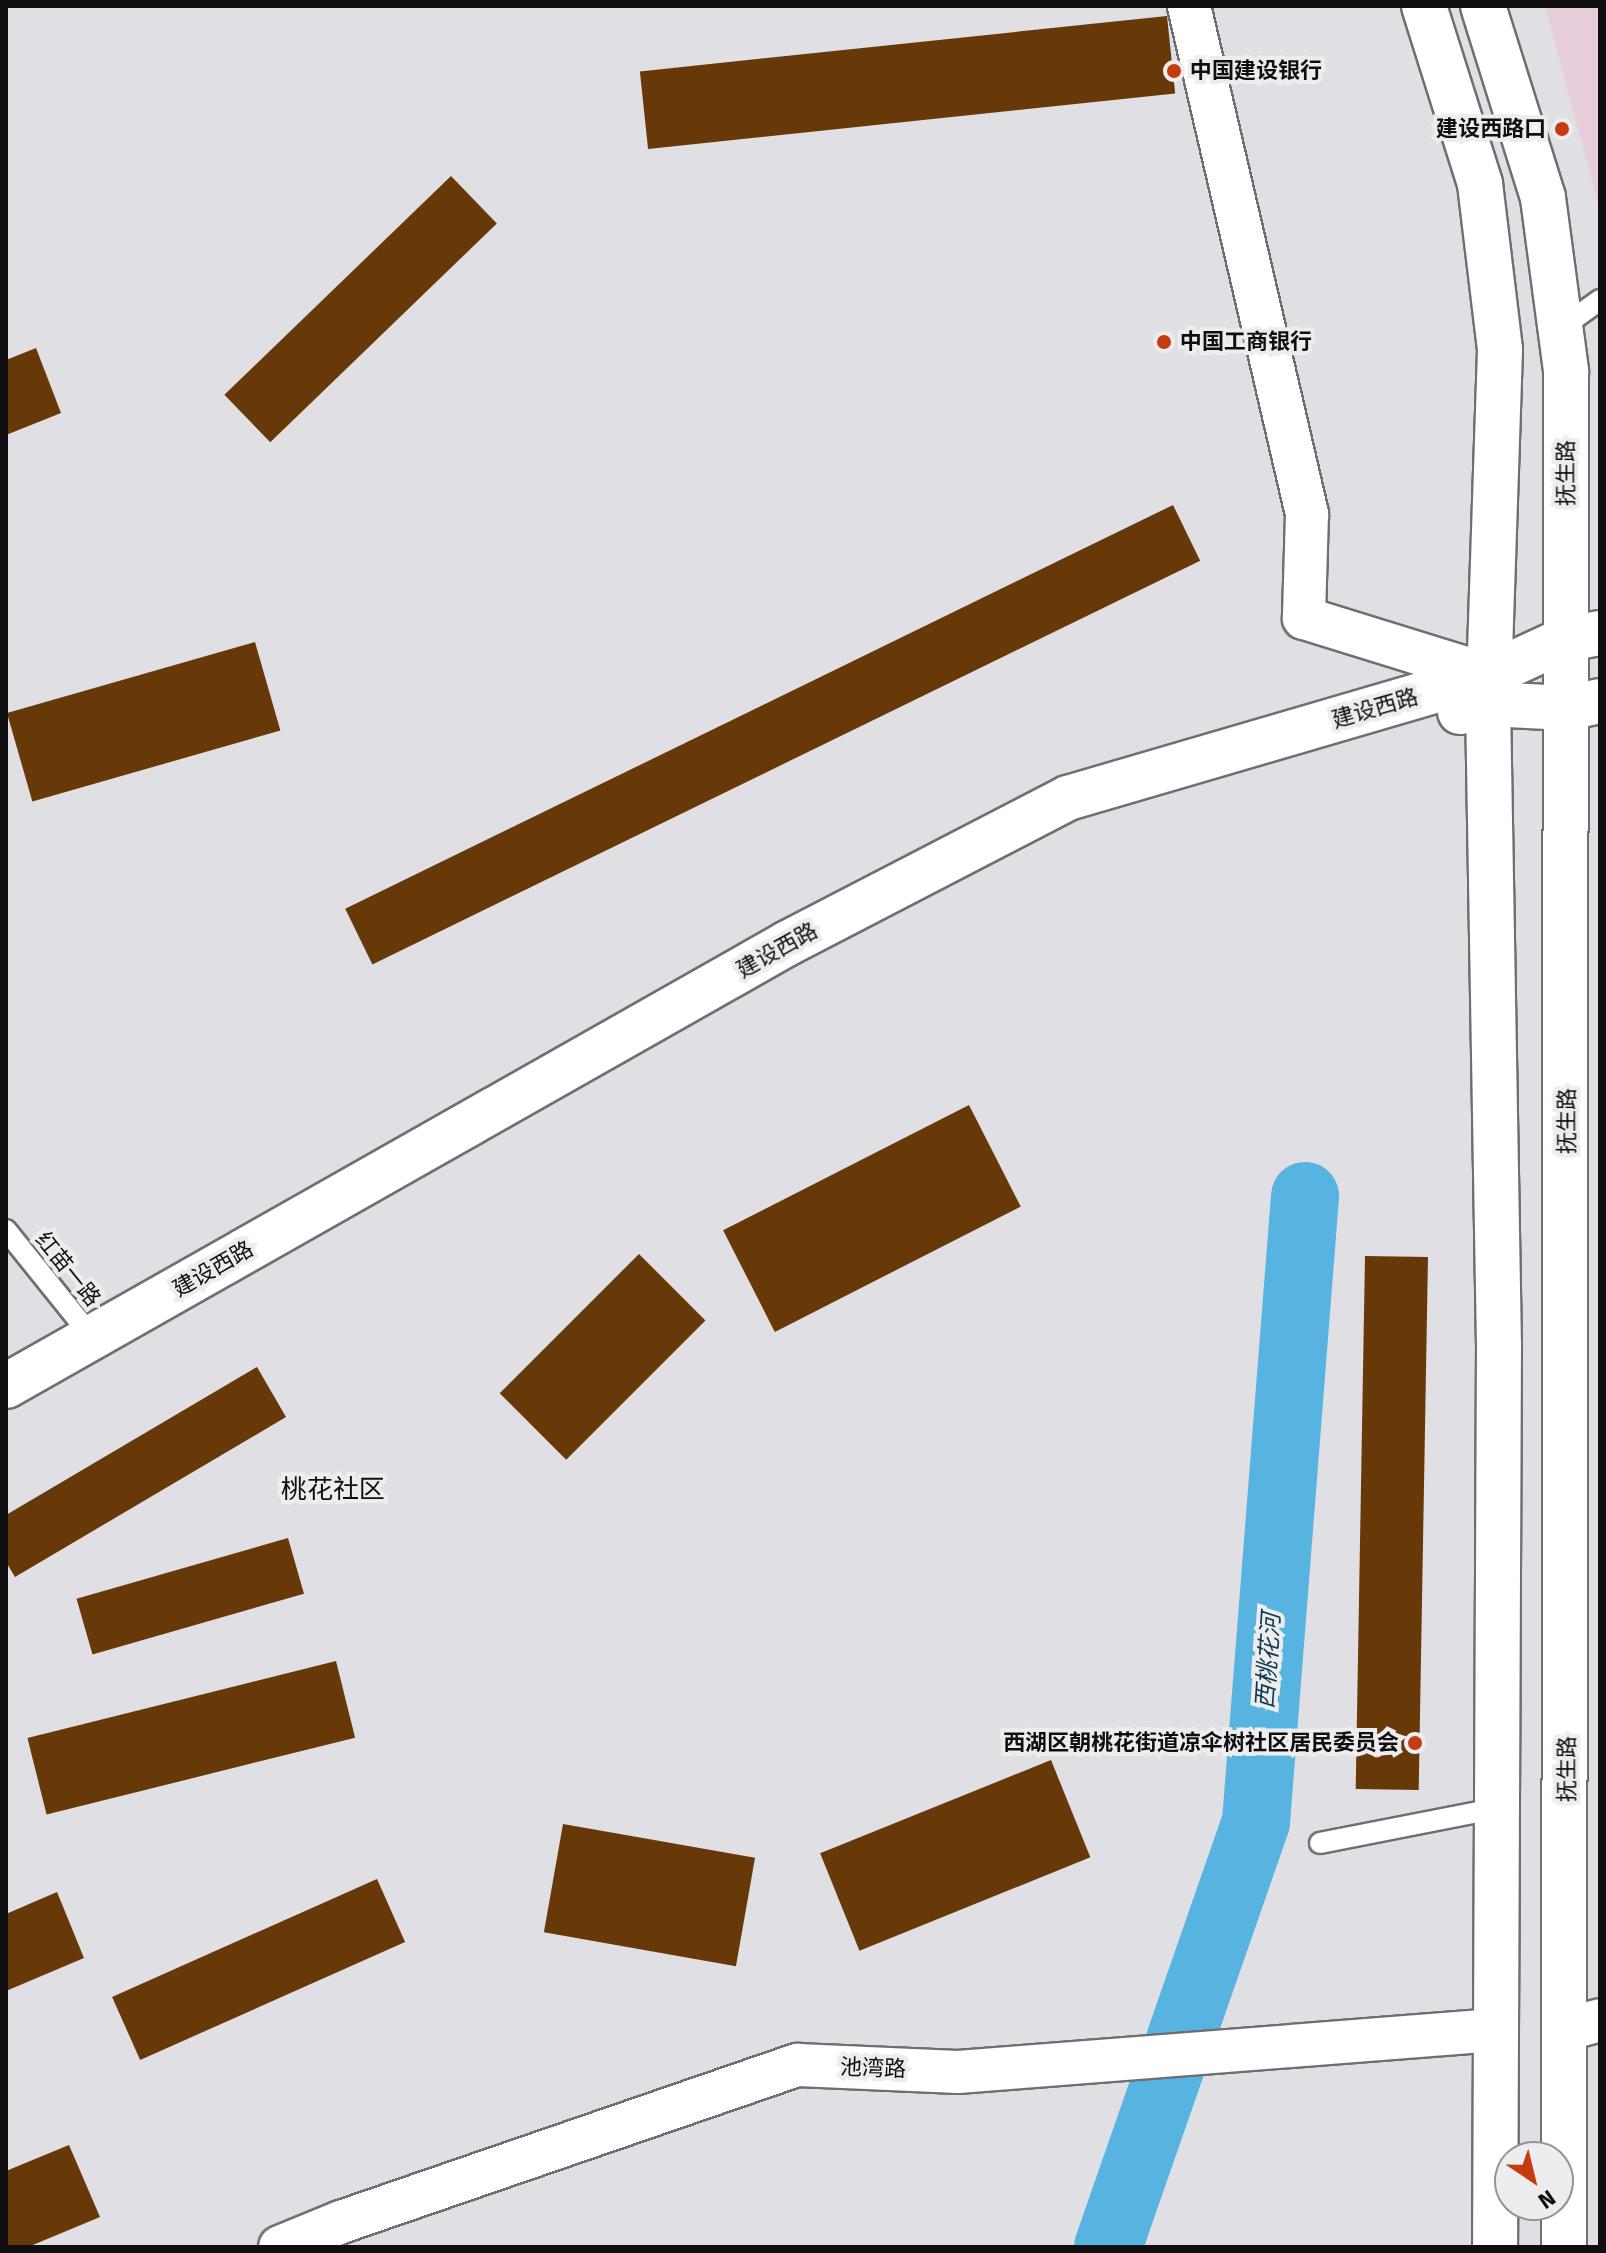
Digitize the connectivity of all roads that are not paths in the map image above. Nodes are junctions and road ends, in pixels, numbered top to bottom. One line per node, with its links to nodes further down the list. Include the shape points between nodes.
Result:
1 (1189, 6): 7 (street, via 1307,514 1304,618)
2 (1424, 6): 7 (main road, via 1480,184 1500,350)
3 (1483, 6): 5 (main road, 抚生路, via 1543,198)
4 (1600, 300): 5 (lane)
5 (1561, 329): 6 (main road, 抚生路)
6 (1583, 636): 7 (main road, 建设西路); 8 (main road, 抚生路)
7 (1488, 690): 8 (main road, 建设西路); 10 (main road, 建设西路, via 1068,798 788,943); 12 (main road, 建设西路, via 1078,824 801,968); 13 (main road, via 1499,1344)
8 (1583, 705): 15 (main road, 抚生路)
9 (6, 1230): 10 (lane, 红苗一路)
10 (92, 1337): 11 (main road, 建设西路)
11 (6, 1386)
12 (6, 1410)
13 (1498, 1808): 14 (lane); 16 (main road)
14 (1320, 1843)
15 (1583, 2024): 20 (main road, 抚生路)
16 (1495, 2030): 17 (street, 池湾路, via 958,2072 798,2065); 19 (main road)
17 (340, 2235): 18 (street, 池湾路)
18 (280, 2247)
19 (1495, 2247)
20 (1564, 2247)

